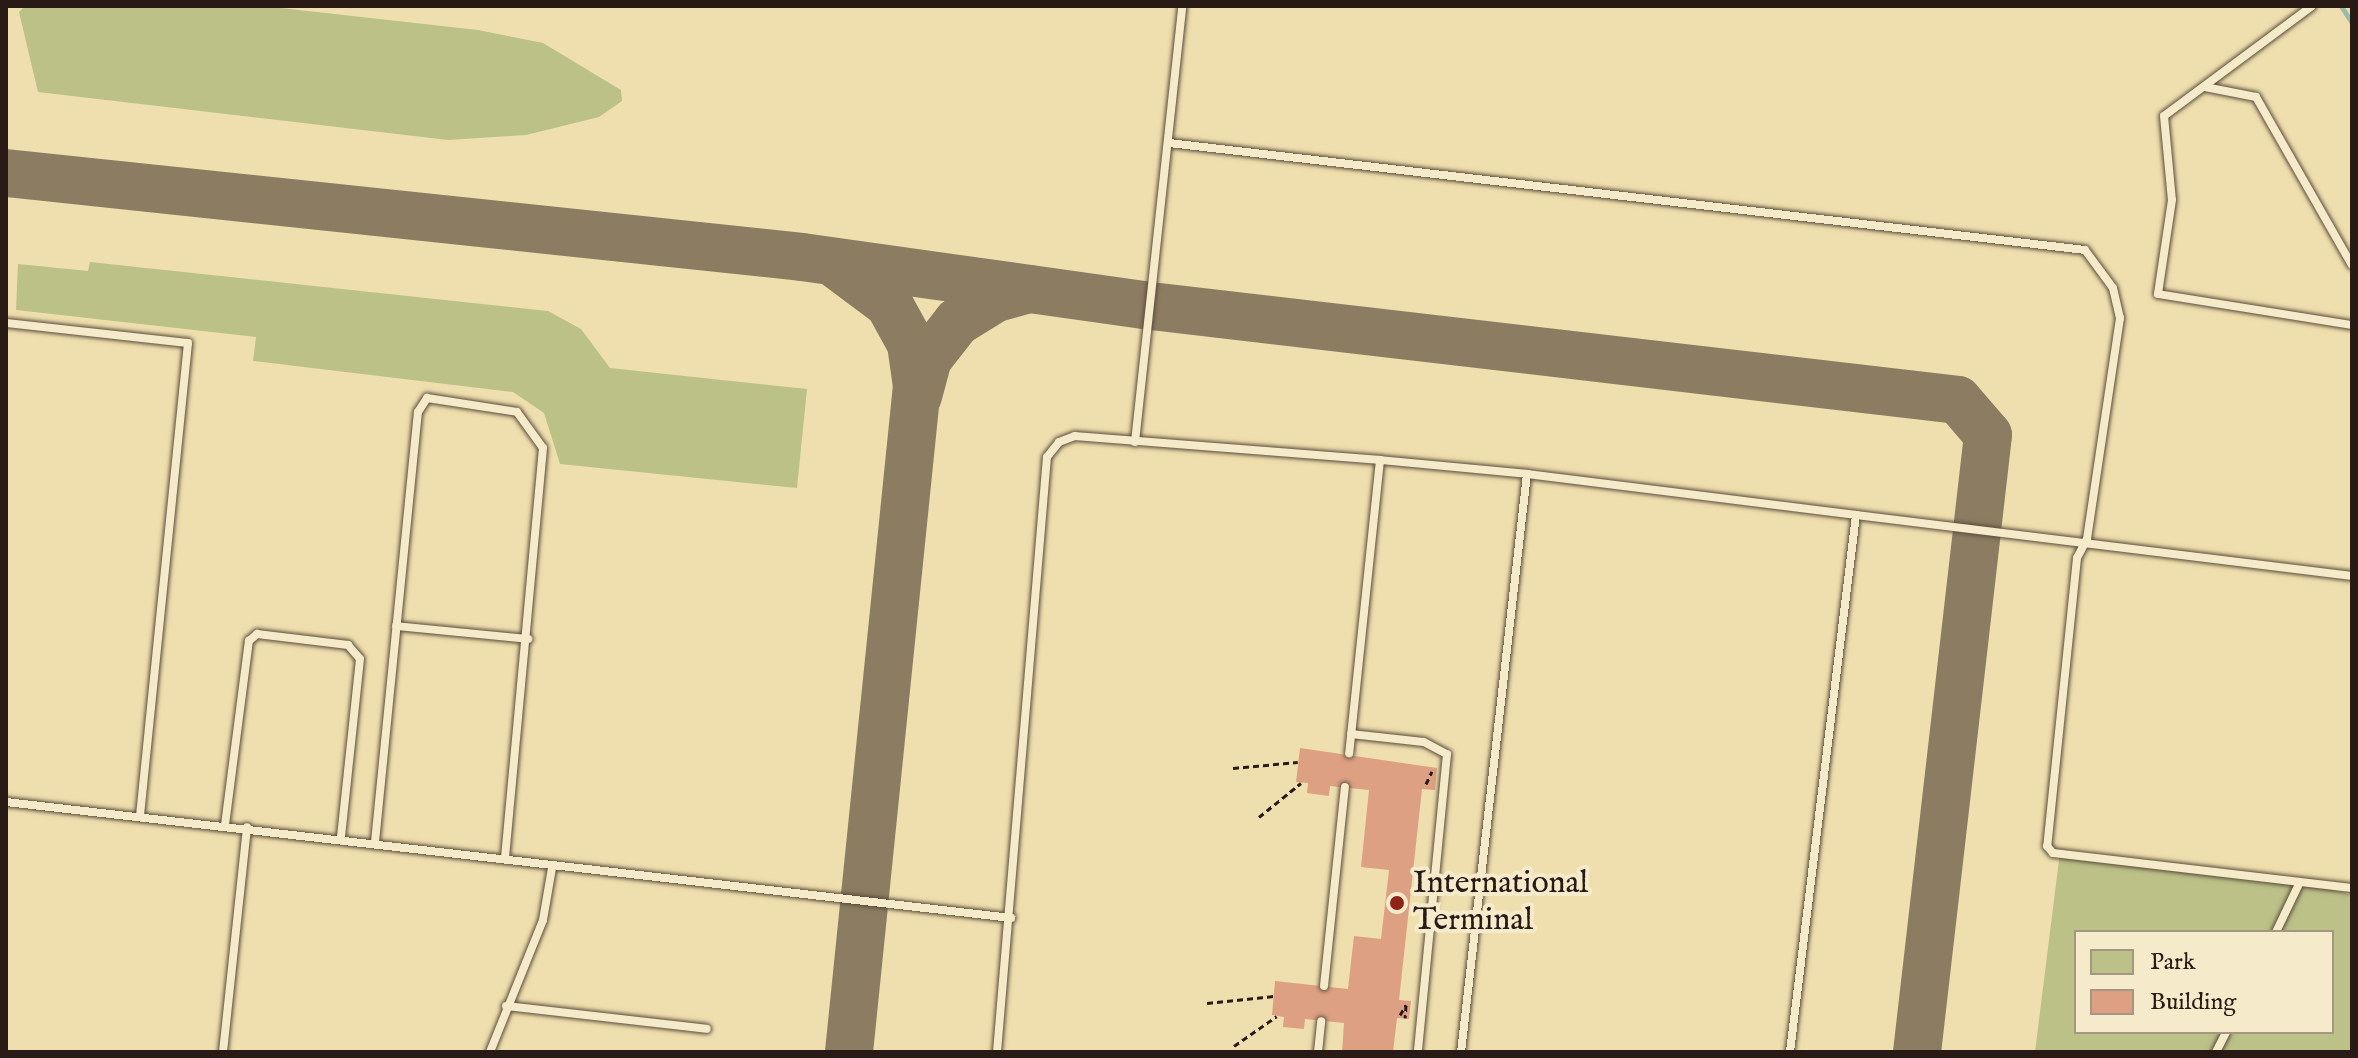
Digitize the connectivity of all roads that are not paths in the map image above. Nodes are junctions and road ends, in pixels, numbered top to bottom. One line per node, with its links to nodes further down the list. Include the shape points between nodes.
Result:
1 (1182, 6): 4 (lane)
2 (2312, 6): 3 (lane)
3 (2204, 87): 5 (lane, via 2256,97); 7 (lane, via 2164,116 2172,200 2158,294)
4 (1169, 143): 8 (lane); 12 (lane, via 2085,250 2113,288 2120,318)
5 (2352, 265)
6 (6, 323): 20 (lane, via 188,343)
7 (2352, 325)
8 (1135, 442): 9 (lane); 29 (lane, via 1075,436 1047,457)
9 (1380, 460): 10 (lane); 16 (lane)
10 (1527, 474): 11 (lane); 41 (lane)
11 (1856, 515): 12 (lane); 42 (lane)
12 (2087, 539): 13 (lane); 27 (lane, via 2077,558 2047,846 2053,853)
13 (2352, 576)
14 (396, 626): 15 (lane); 15 (lane, via 421,403 517,412 537,437 545,468); 24 (lane)
15 (528, 639): 25 (lane)
16 (1351, 734): 17 (lane); 40 (lane, via 1424,742 1447,754)
17 (1349, 753)
18 (1345, 787): 31 (lane)
19 (6, 802): 20 (lane)
20 (140, 816): 21 (lane)
21 (225, 825): 22 (lane); 23 (lane, via 249,641 257,634 348,645 360,659)
22 (247, 827): 23 (lane); 36 (lane)
23 (341, 838): 24 (lane)
24 (375, 842): 25 (lane)
25 (505, 857): 26 (lane)
26 (552, 868): 29 (lane); 32 (lane, via 543,920)
27 (2300, 882): 28 (lane); 30 (lane)
28 (2352, 888)
29 (1011, 918): 38 (lane)
30 (2277, 930)
31 (1324, 986)
32 (506, 1006): 34 (lane); 37 (lane)
33 (1321, 1021): 39 (lane)
34 (707, 1029)
35 (2225, 1034): 43 (lane)
36 (223, 1052)
37 (490, 1052)
38 (997, 1052)
39 (1318, 1052)
40 (1418, 1052)
41 (1461, 1052)
42 (1790, 1052)
43 (2216, 1052)

